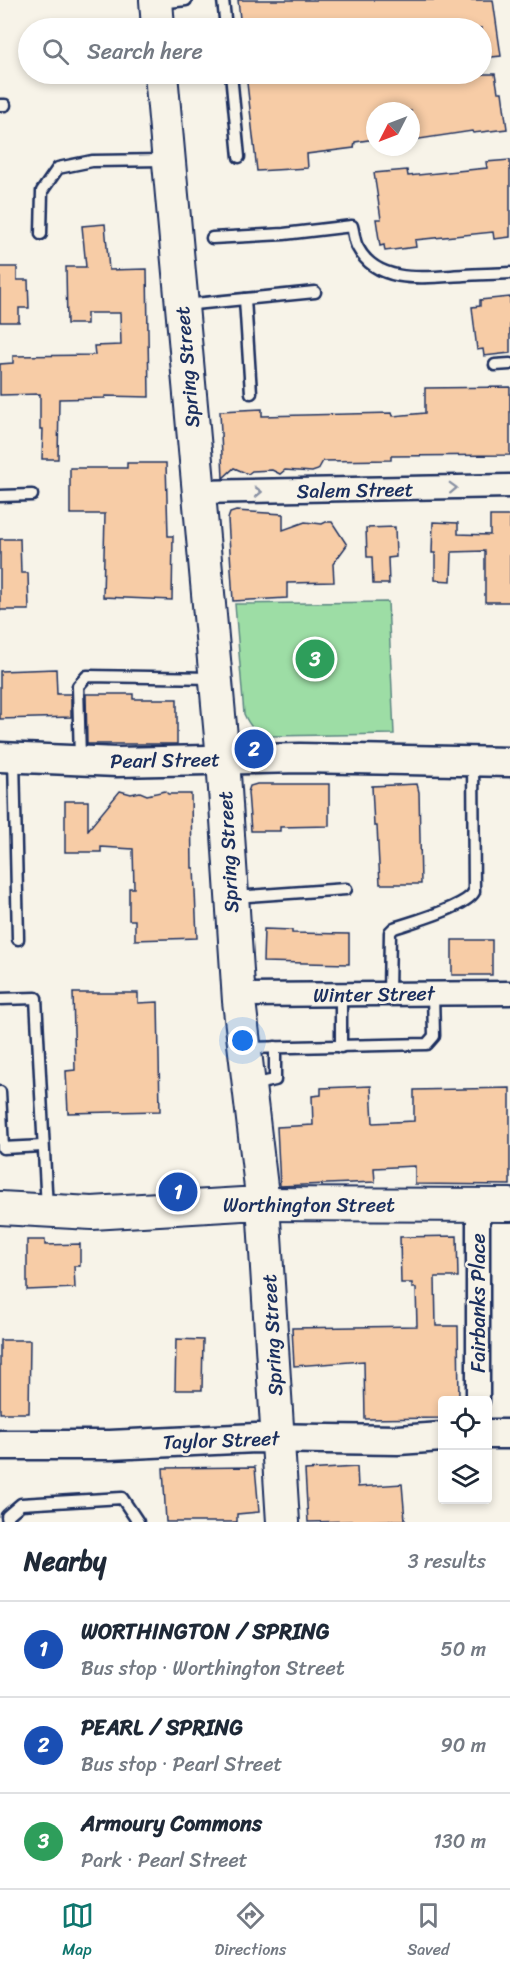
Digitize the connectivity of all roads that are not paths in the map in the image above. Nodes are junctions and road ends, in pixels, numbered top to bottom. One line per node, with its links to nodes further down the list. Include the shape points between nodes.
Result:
1 (223, 0): 2 (lane)
2 (225, 18)
3 (162, 84): 6 (main road, Spring Street)
4 (232, 84): 5 (lane)
5 (239, 157)
6 (169, 160): 7 (lane, via 92,161 58,168 42,191); 12 (main road, Spring Street)
7 (41, 234)
8 (212, 238): 9 (lane, via 352,226 357,248 367,260 399,276)
9 (510, 273)
10 (315, 291): 11 (lane)
11 (245, 299): 12 (lane); 15 (lane)
12 (181, 305): 17 (main road, Spring Street)
13 (510, 364): 14 (lane)
14 (495, 365)
15 (251, 393)
16 (510, 486): 17 (street, Salem Street, one-way to 16)
17 (199, 492): 20 (main road, Spring Street)
18 (32, 495): 19 (lane)
19 (0, 496)
20 (216, 678): 22 (main road, Spring Street); 23 (lane, via 87,676 78,686)
21 (7, 758): 23 (street, Pearl Street); 28 (lane)
22 (223, 759): 23 (street, Pearl Street); 24 (street, Pearl Street); 27 (main road, Spring Street)
23 (80, 761)
24 (473, 761): 25 (street, Pearl Street); 33 (lane, via 474,892 471,898 390,932)
25 (510, 762)
26 (346, 889): 27 (lane)
27 (231, 897): 31 (main road, Spring Street)
28 (18, 939)
29 (433, 993): 30 (street, Winter Street); 33 (street, Winter Street); 36 (lane, via 434,1036 427,1044)
30 (510, 993)
31 (238, 995): 32 (street, Winter Street); 37 (main road, Spring Street)
32 (341, 995): 33 (street, Winter Street); 36 (lane)
33 (389, 995)
34 (0, 999): 40 (lane, via 36,998)
35 (274, 1047): 36 (lane); 37 (lane); 38 (lane, via 275,1080)
36 (341, 1047)
37 (243, 1048): 38 (main road, Spring Street)
38 (249, 1085): 41 (main road, Spring Street)
39 (0, 1092): 40 (lane, via 3,1148)
40 (43, 1146): 45 (lane)
41 (263, 1204): 42 (main road, Worthington Street); 45 (main road, Worthington Street, via 92,1213); 50 (main road, Spring Street)
42 (478, 1205): 43 (main road, Worthington Street); 46 (street, Fairbanks Place)
43 (510, 1205)
44 (0, 1208): 45 (main road, Worthington Street)
45 (47, 1210)
46 (478, 1396)
47 (492, 1434): 48 (street)
48 (510, 1434)
49 (438, 1437): 50 (street, Taylor Street)
50 (278, 1438): 51 (street, Taylor Street); 54 (main road, Spring Street)
51 (0, 1445)
52 (8, 1522): 53 (lane, via 8,1516 21,1504 122,1498)
53 (138, 1522)
54 (283, 1522)

